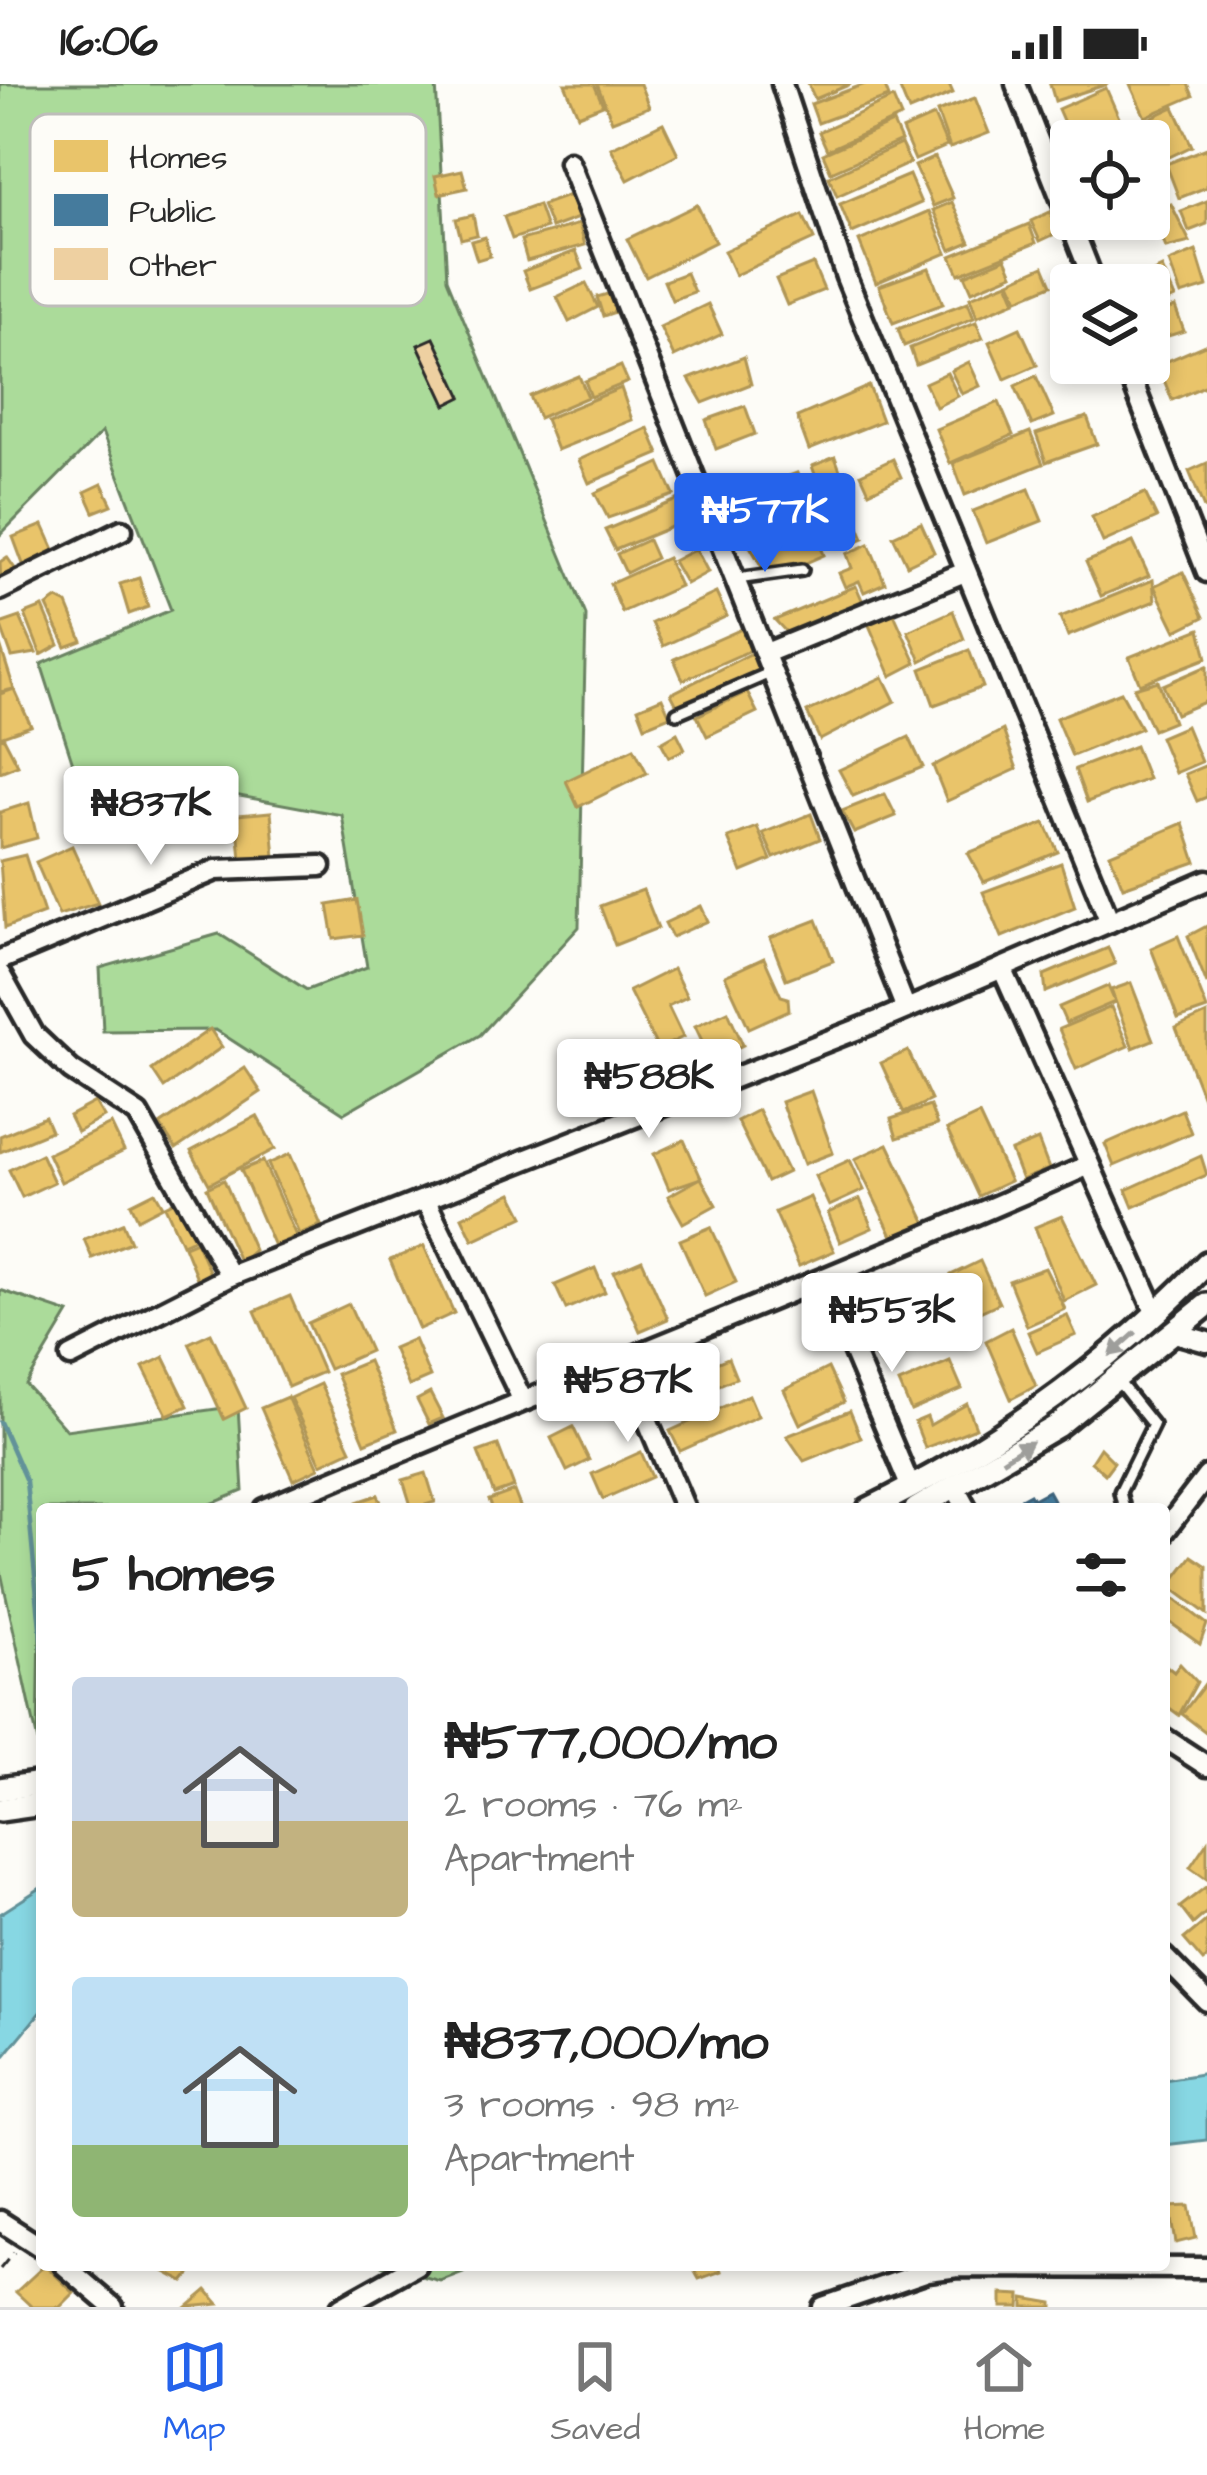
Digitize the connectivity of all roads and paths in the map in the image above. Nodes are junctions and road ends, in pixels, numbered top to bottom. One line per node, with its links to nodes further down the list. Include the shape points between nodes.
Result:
1 (782, 84): 8 (street, via 846,277)
2 (1016, 84): 4 (street)
3 (568, 162): 10 (street)
4 (1087, 264)
5 (1133, 384): 9 (street)
6 (122, 530): 11 (street)
7 (802, 570): 10 (lane)
8 (965, 572): 12 (street); 16 (street)
9 (1207, 572)
10 (737, 579): 12 (street)
11 (0, 590)
12 (770, 662): 13 (lane); 20 (street)
13 (677, 712)
14 (321, 866): 17 (street, via 217,870)
15 (1207, 880): 16 (street)
16 (1110, 922): 18 (street)
17 (0, 960)
18 (1002, 968): 20 (street); 21 (street)
19 (0, 974): 24 (street, via 34,1035 138,1114)
20 (907, 1010): 22 (street)
21 (1087, 1166): 25 (street); 27 (street)
22 (426, 1201): 24 (street); 33 (street)
23 (1207, 1263): 27 (street)
24 (230, 1276): 30 (street)
25 (824, 1282): 31 (street); 35 (street)
26 (1207, 1305): 28 (street)
27 (1156, 1314): 35 (street, one-way to 35, via 1089,1375)
28 (1175, 1333): 29 (street); 32 (street)
29 (1207, 1342)
30 (70, 1357)
31 (622, 1360): 33 (street); 38 (street)
32 (1118, 1381): 36 (street, one-way to 32); 39 (lane, via 1153,1425 1120,1492)
33 (522, 1399): 37 (street)
34 (1207, 1476): 40 (street)
35 (914, 1499): 36 (street)
36 (961, 1499)
37 (279, 1503)
38 (682, 1503)
39 (1123, 1503)
40 (1170, 1524)
41 (1170, 1742): 42 (street)
42 (1207, 1766)
43 (36, 1784): 44 (street)
44 (0, 1789)
45 (36, 1805): 46 (street)
46 (0, 1810)
47 (1170, 1963): 48 (street)
48 (1207, 2001)
49 (0, 2221): 50 (street)
50 (34, 2243): 53 (path)
51 (1170, 2268): 52 (street)
52 (1207, 2268)
53 (0, 2270)
54 (71, 2271): 57 (street)
55 (405, 2271): 58 (street)
56 (925, 2271): 59 (street)
57 (113, 2307)
58 (341, 2307)
59 (824, 2307)

